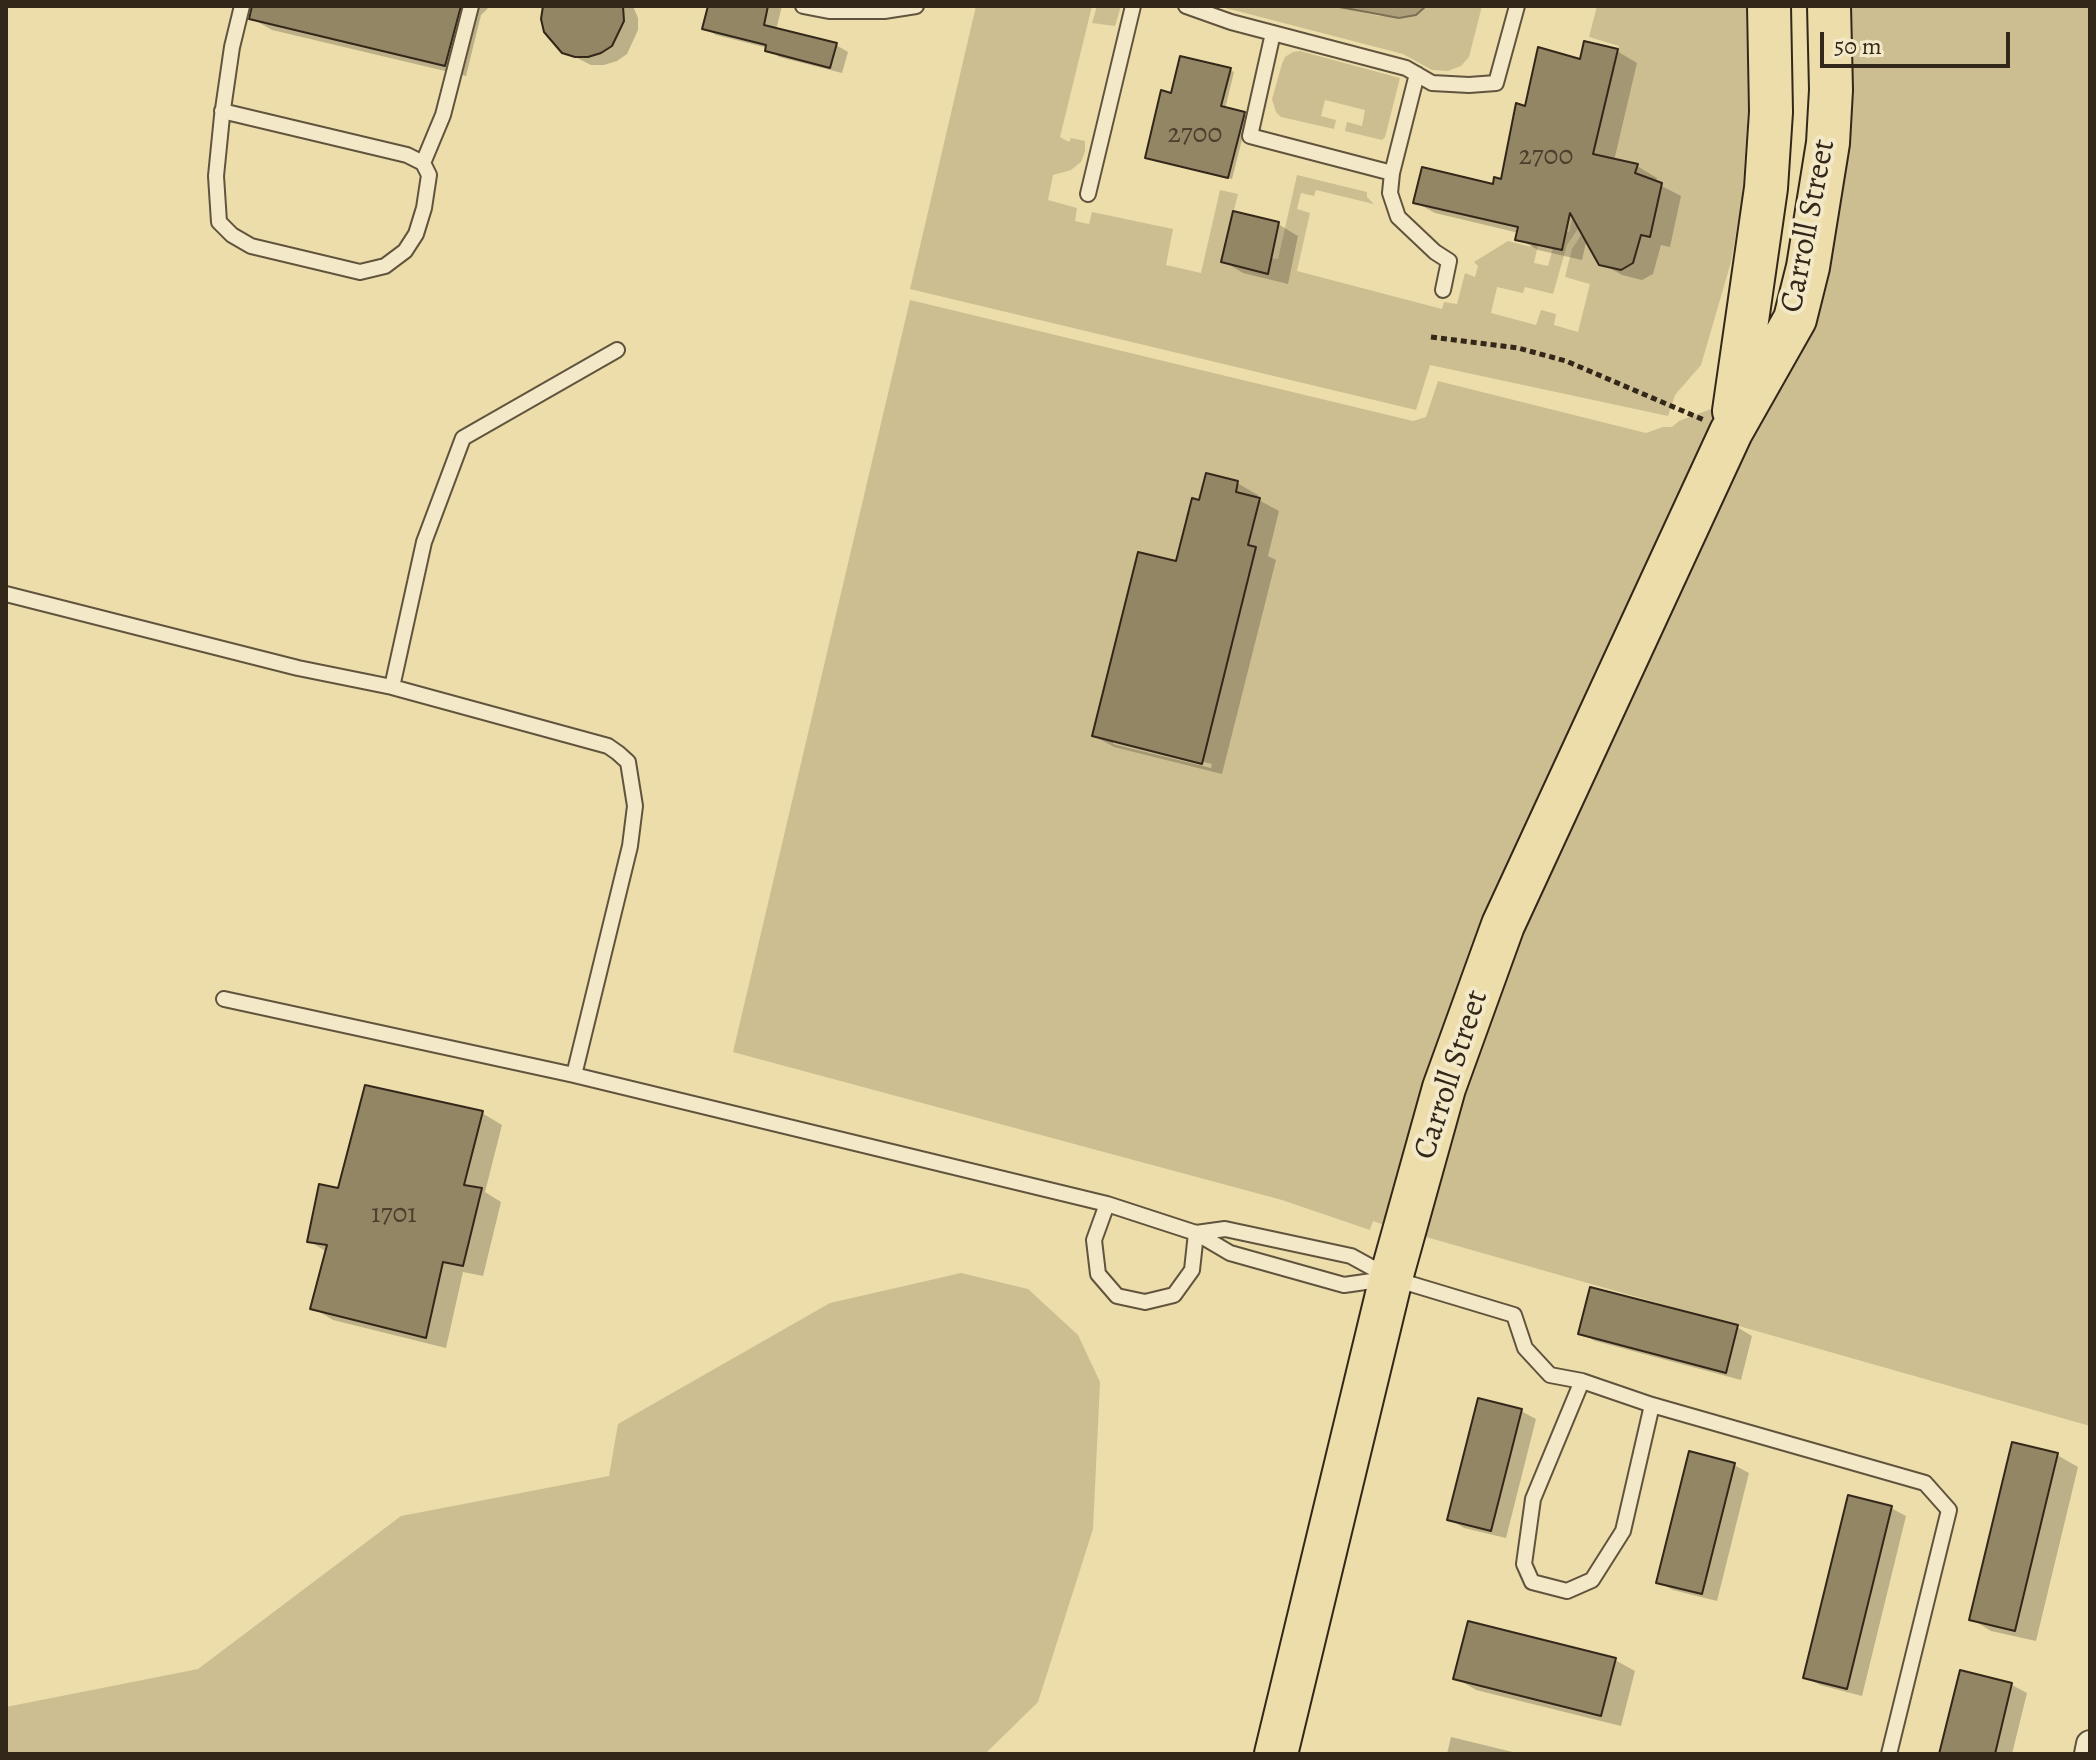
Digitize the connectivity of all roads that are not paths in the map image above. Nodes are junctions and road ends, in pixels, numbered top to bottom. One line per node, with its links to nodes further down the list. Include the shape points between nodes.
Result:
1 (242, 6): 12 (lane)
2 (471, 6): 13 (lane, via 443,115)
3 (803, 6): 4 (lane, via 884,11)
4 (916, 6)
5 (1133, 6): 15 (lane)
6 (1186, 6): 10 (lane)
7 (1517, 6): 11 (lane, via 1496,83 1432,83)
8 (1769, 6): 18 (main road, Carroll Street, via 1766,188)
9 (1829, 6): 18 (main road, Carroll Street, via 1828,143 1808,267 1795,319)
10 (1273, 33): 11 (lane); 14 (lane, via 1250,136)
11 (1417, 74): 14 (lane)
12 (222, 111): 13 (lane); 13 (lane, via 216,176 219,222 251,246 284,255 360,272 394,260 405,251 420,221 429,175)
13 (423, 163)
14 (1392, 173): 16 (lane, via 1390,193 1398,217 1449,261)
15 (1088, 194)
16 (1443, 290)
17 (617, 350): 20 (lane, via 463,438 424,542)
18 (1731, 432): 25 (main road, Carroll Street, via 1503,925 1444,1088)
19 (6, 594): 20 (lane)
20 (392, 687): 22 (lane, via 608,746 628,762 635,806 630,846)
21 (224, 999): 22 (lane)
22 (574, 1075): 23 (lane)
23 (1107, 1204): 24 (lane); 24 (lane, via 1094,1240 1098,1274 1117,1296 1145,1302 1174,1295 1192,1270)
24 (1196, 1233): 25 (lane, via 1225,1229 1351,1256); 25 (lane, via 1230,1253 1344,1285)
25 (1391, 1278): 26 (lane, via 1514,1315 1525,1348 1550,1375); 29 (main road, Carroll Street)
26 (1582, 1381): 27 (lane); 27 (lane, via 1533,1499 1524,1564 1532,1582 1567,1591 1592,1580 1623,1531)
27 (1652, 1405): 30 (lane, via 1925,1483 1949,1510)
28 (2090, 1744): 31 (street)
29 (1276, 1754)
30 (1889, 1754)
31 (2088, 1754)

